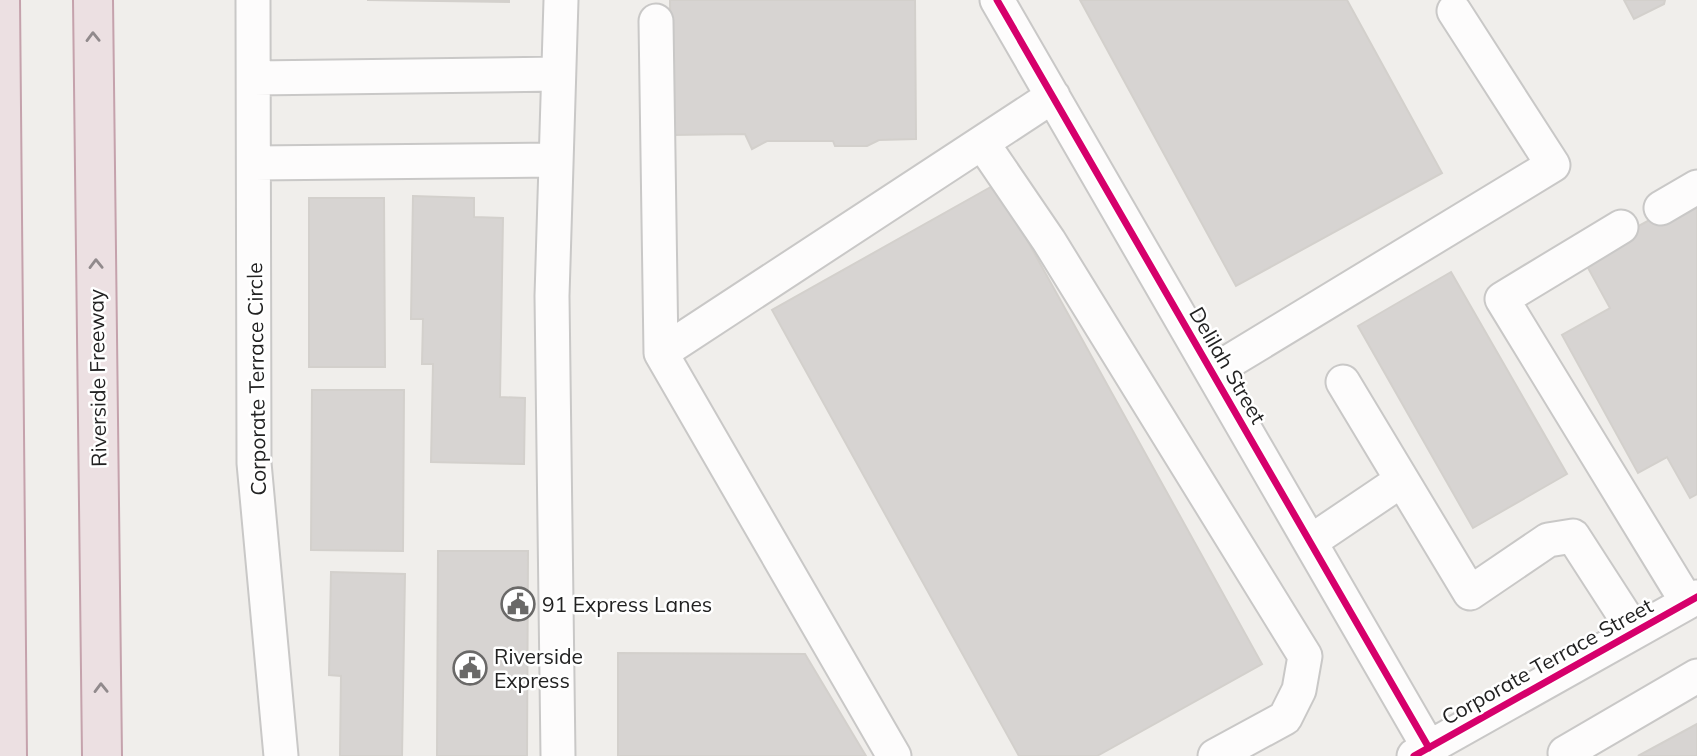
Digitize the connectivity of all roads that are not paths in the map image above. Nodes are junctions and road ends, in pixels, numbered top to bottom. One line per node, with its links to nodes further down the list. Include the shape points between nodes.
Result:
1 (0, 0): 26 (highway)
2 (93, 0): 27 (highway, Riverside Freeway, one-way to 2)
3 (253, 0): 9 (street, Corporate Terrace Circle)
4 (561, 0): 8 (street)
5 (997, 0): 10 (street, Delilah Street)
6 (1454, 12): 18 (street, via 1553,165)
7 (656, 21): 17 (street)
8 (558, 74): 9 (street); 12 (street)
9 (254, 78): 13 (street, Corporate Terrace Circle)
10 (1053, 96): 11 (street); 18 (street, Delilah Street)
11 (983, 144): 17 (street); 31 (street, via 1049,241 1305,656 1299,690 1285,718)
12 (555, 160): 13 (street); 29 (street, via 552,296)
13 (254, 163): 28 (street, Corporate Terrace Circle, via 254,463)
14 (1697, 187): 15 (street)
15 (1661, 208)
16 (1621, 228): 22 (street, via 1502,299)
17 (662, 353): 30 (street)
18 (1212, 372): 21 (street, Delilah Street)
19 (1343, 382): 20 (street)
20 (1402, 480): 21 (street); 23 (street, via 1470,593 1548,540 1573,536)
21 (1310, 542): 25 (street, Delilah Street)
22 (1692, 600): 23 (street, Corporate Terrace Street)
23 (1635, 632): 25 (street, Corporate Terrace Street)
24 (1697, 676): 32 (street, via 1565,753)
25 (1422, 752)
26 (7, 756)
27 (102, 756)
28 (281, 756)
29 (558, 756)
30 (894, 756)
31 (1215, 756)
32 (1567, 756)

